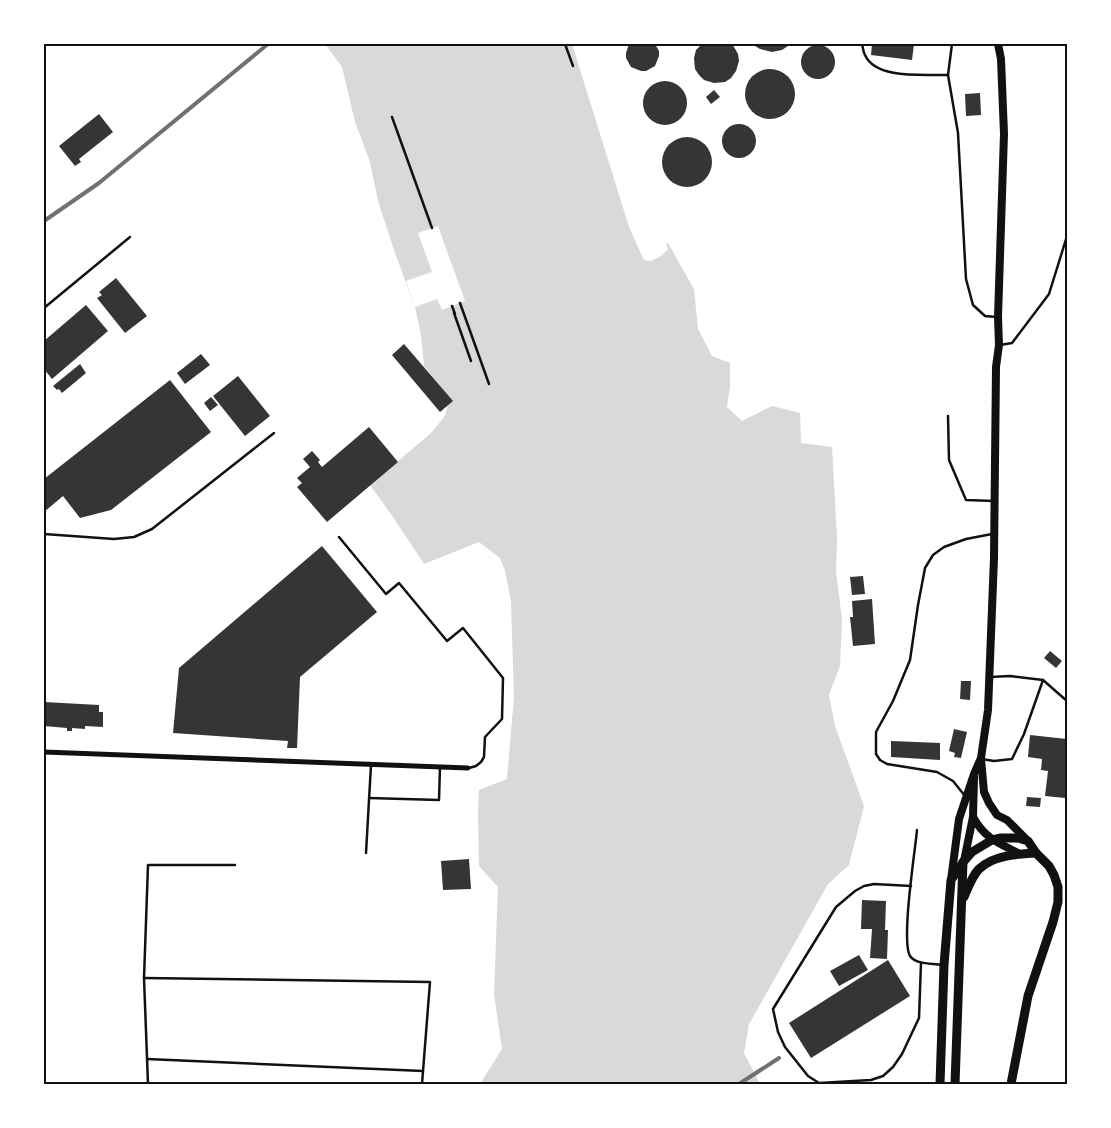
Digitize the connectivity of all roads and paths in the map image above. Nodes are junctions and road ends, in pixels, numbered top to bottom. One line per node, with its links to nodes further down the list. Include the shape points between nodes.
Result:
1 (565, 44): 5 (path)
2 (862, 44): 6 (lane, via 865,56 881,70 894,74)
3 (952, 44): 6 (lane)
4 (998, 44): 15 (main road, via 1004,134)
5 (573, 66)
6 (948, 75): 15 (lane, via 958,132 966,279 973,305 986,316)
7 (392, 117): 8 (path)
8 (432, 228)
9 (1067, 236): 17 (lane, via 1049,294 1012,343)
10 (130, 237): 13 (lane)
11 (460, 303): 19 (path)
12 (452, 306): 16 (path)
13 (44, 308)
14 (454, 313): 16 (path)
15 (998, 317): 17 (main road)
16 (460, 330): 18 (path)
17 (998, 345): 22 (main road)
18 (472, 361)
19 (489, 384)
20 (948, 416): 22 (lane, via 949,460 966,500)
21 (274, 433): 23 (lane, via 152,529 134,537 114,540)
22 (994, 500): 24 (main road)
23 (44, 534)
24 (994, 534): 26 (main road); 35 (lane, via 944,547 933,555 925,568 910,660 876,732 876,754 880,760 937,772 953,781)
25 (339, 537): 33 (lane, via 386,594 399,583 447,641 463,628 503,678 502,719 485,737 481,762)
26 (989, 677): 27 (lane); 30 (main road)
27 (1043, 680): 28 (lane); 30 (lane, via 1012,759 994,761)
28 (1067, 701)
29 (44, 752): 31 (street)
30 (981, 758): 34 (main road); 40 (main road, via 984,792 989,803 997,815 1007,820)
31 (371, 765): 32 (street); 36 (lane)
32 (440, 767): 33 (street); 36 (lane, via 439,800)
33 (468, 768)
34 (974, 774): 35 (main road); 37 (main road)
35 (966, 797): 46 (main road, via 959,819)
36 (369, 798): 41 (lane)
37 (973, 817): 39 (main road); 44 (main road)
38 (917, 830): 47 (lane)
39 (992, 840): 40 (main road, via 1018,838); 43 (main road); 44 (main road)
40 (1028, 841): 42 (main road)
41 (366, 853)
42 (1036, 853): 43 (main road); 58 (main road, via 1054,875 1058,902 1028,996)
43 (1020, 854): 48 (main road, via 997,859 979,869)
44 (964, 861): 46 (main road); 48 (main road)
45 (235, 865): 51 (lane, via 148,865)
46 (951, 880): 50 (main road)
47 (911, 886): 49 (lane, via 908,949 911,957); 49 (lane, via 864,886 836,907 773,1009 785,1047 808,1076 820,1083 871,1080 883,1076 902,1054 919,1018)
48 (962, 902): 57 (main road)
49 (921, 963): 50 (lane)
50 (944, 965): 56 (main road)
51 (144, 978): 52 (lane); 53 (lane, via 430,982)
52 (147, 1058): 53 (lane); 54 (lane)
53 (423, 1071): 55 (lane)
54 (148, 1084)
55 (422, 1084)
56 (940, 1084)
57 (955, 1084)
58 (1011, 1084)

